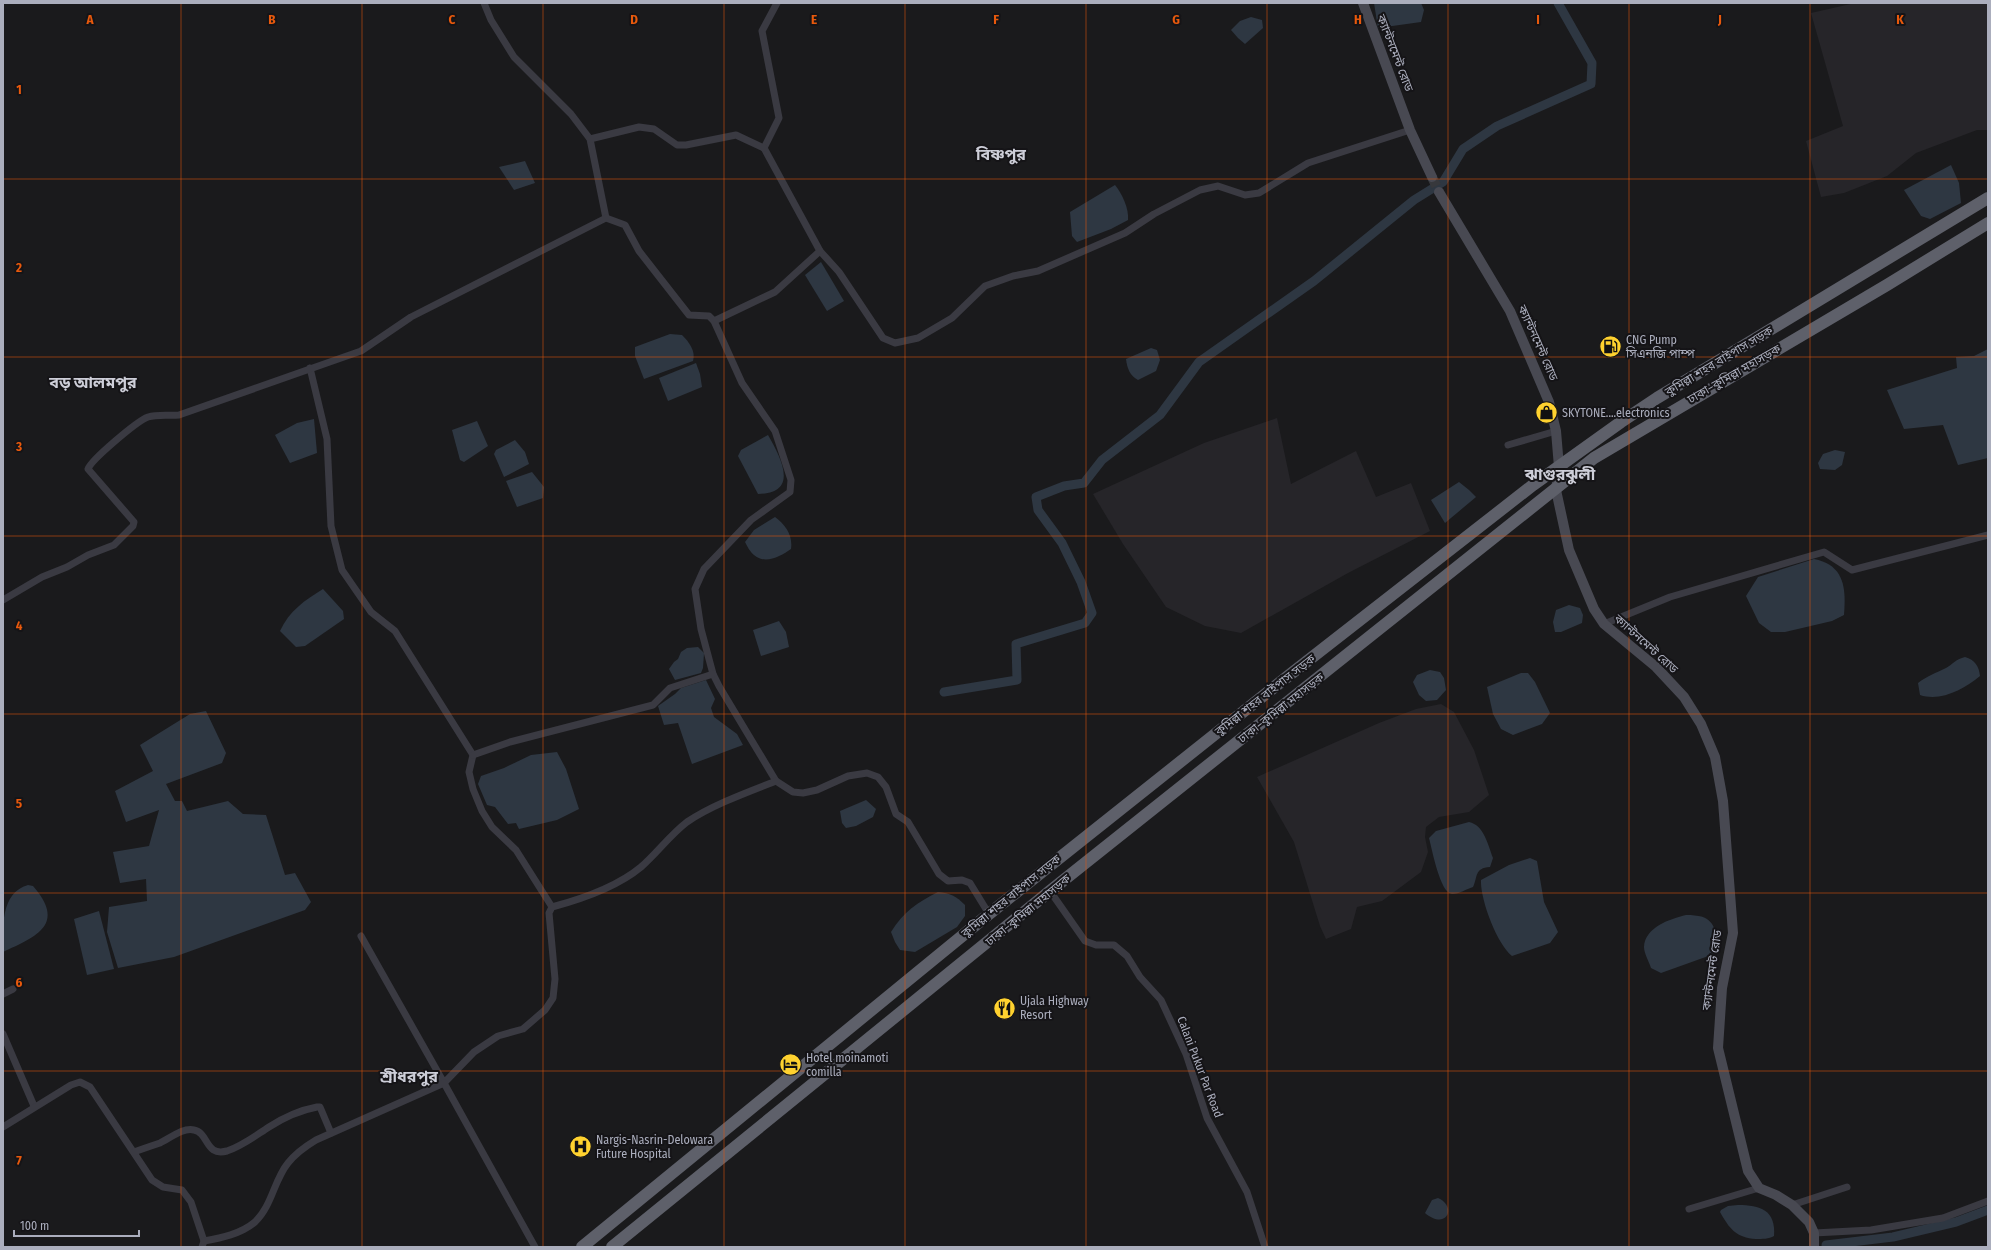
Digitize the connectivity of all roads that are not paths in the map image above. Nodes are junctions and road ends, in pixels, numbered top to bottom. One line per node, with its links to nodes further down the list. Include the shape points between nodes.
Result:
1 (484, 3): 5 (street, via 491,20 514,57 571,114)
2 (777, 3): 6 (street, via 762,31 779,118)
3 (1363, 3): 4 (main road, ক্যান্টনমেন্ট রোড)
4 (1410, 130): 7 (main road, ক্যান্টনমেন্ট রোড); 12 (street, via 1308,163 1259,193 1245,195 1218,186 1200,190 1154,214 1125,233 1038,271 985,286 952,318 918,338 895,343 883,338 839,272)
5 (590, 139): 6 (street, via 639,127 654,129 677,145 736,135); 10 (street)
6 (764, 148): 12 (street)
7 (1432, 177)
8 (1439, 192): 15 (main road, ক্যান্টনমেন্ট রোড, via 1517,324 1549,402)
9 (1988, 198): 17 (highway, কুমিল্লা শহর বাইপাস সড়ক, via 1657,398)
10 (606, 218): 13 (street, via 625,224 639,251 689,315 709,316); 14 (street, via 410,317 361,351)
11 (1988, 222): 18 (highway, ঢাকা–কুমিল্লা মহাসড়ক, via 1887,285 1594,458)
12 (820, 251): 13 (street, via 775,292)
13 (714, 321): 22 (street, via 742,383 775,431 791,480 790,492 751,520 704,568 695,589)
14 (310, 368): 20 (street, via 179,415 149,417 135,425 89,465 88,469 132,520 134,526 114,545 33,582); 23 (street, via 327,439 331,526 342,570 371,612 395,631)
15 (1556, 430): 16 (street); 17 (main road, ক্যান্টনমেন্ট রোড)
16 (1508, 445)
17 (1559, 467): 18 (main road, ক্যান্টনমেন্ট রোড); 27 (highway, কুমিল্লা শহর বাইপাস সড়ক, via 1292,673)
18 (1556, 490): 21 (main road, ক্যান্টনমেন্ট রোড, via 1569,550 1594,609); 25 (highway, ঢাকা–কুমিল্লা মহাসড়ক)
19 (1988, 535): 21 (street, via 1852,570 1824,552 1670,597)
20 (3, 600)
21 (1604, 624): 38 (main road, ক্যান্টনমেন্ট রোড, via 1656,667 1684,697 1701,724 1715,757 1723,801 1732,933 1722,988 1718,1048 1748,1172)
22 (713, 674): 23 (street, via 670,688 653,705 510,742); 24 (street)
23 (473, 755): 26 (street, via 469,772 482,811 492,827 516,850)
24 (776, 781): 26 (street, via 730,800 688,822 640,868 612,885); 27 (street, via 793,792 803,793 817,790 848,776 867,773 878,777 886,787 896,814 908,822 939,874 948,880 970,883)
25 (1050, 891): 46 (highway, ঢাকা–কুমিল্লা মহাসড়ক); 47 (street, Calani Pukur Par Road, via 1085,941 1096,945 1114,945 1127,956 1140,976 1162,1000 1186,1054 1207,1118 1247,1192)
26 (552, 908): 32 (street, via 549,913 555,979 553,998 545,1010 522,1029 498,1036 474,1052)
27 (989, 914): 45 (highway, কুমিল্লা শহর বাইপাস সড়ক)
28 (361, 936): 32 (street)
29 (13, 988): 30 (street)
30 (3, 994)
31 (3, 1034): 33 (street)
32 (444, 1083): 35 (street); 44 (street)
33 (34, 1106): 34 (street); 36 (street, via 80,1082 90,1087)
34 (3, 1127)
35 (331, 1133): 36 (street, via 323,1111 316,1107 282,1120 247,1142 226,1151 212,1150 200,1134 194,1130 187,1130); 43 (street, via 300,1150 287,1163 268,1203 256,1221 244,1230)
36 (134, 1152): 43 (street, via 152,1180 163,1187 182,1190 191,1202)
37 (1848, 1187): 40 (street)
38 (1759, 1188): 40 (main road); 41 (street)
39 (1988, 1201): 42 (street, via 1943,1218 1871,1230)
40 (1792, 1205): 42 (main road, via 1809,1222)
41 (1689, 1209)
42 (1814, 1233): 48 (main road)
43 (203, 1244)
44 (535, 1247)
45 (582, 1247)
46 (612, 1247)
47 (1265, 1247)
48 (1814, 1247)

